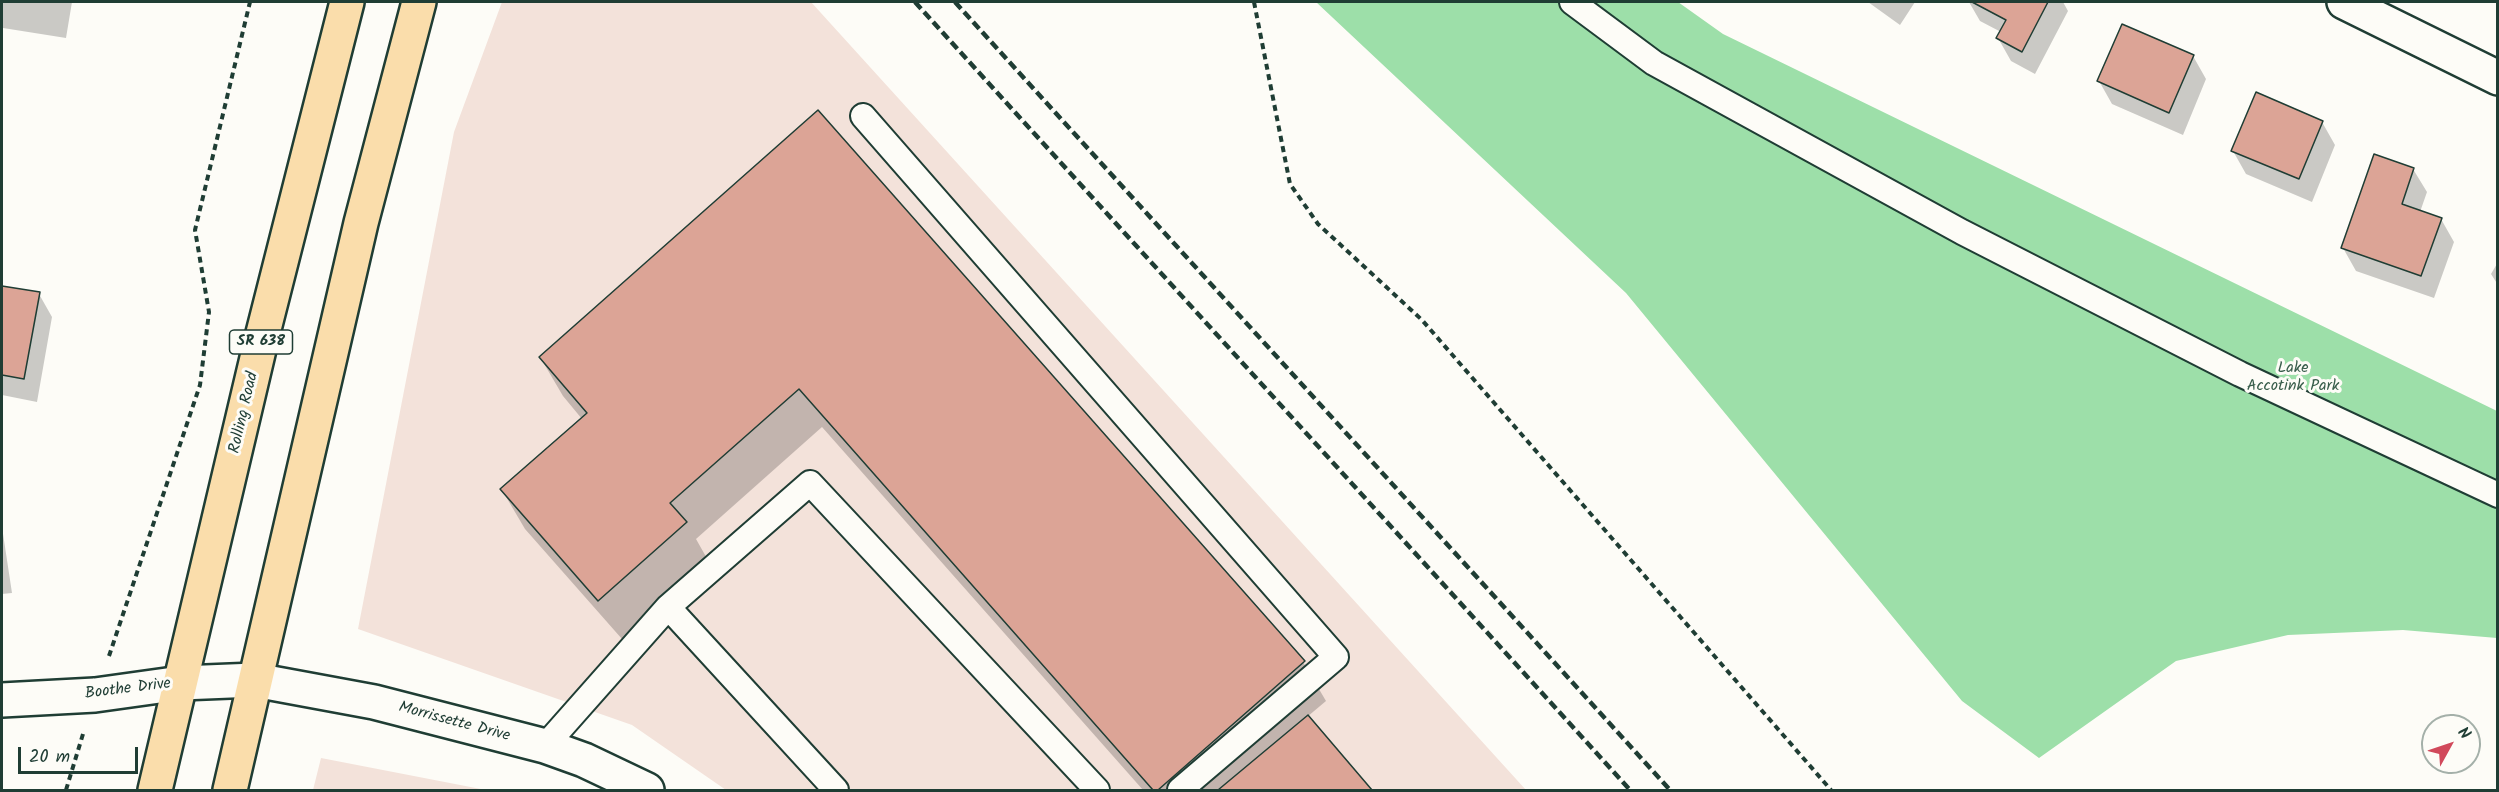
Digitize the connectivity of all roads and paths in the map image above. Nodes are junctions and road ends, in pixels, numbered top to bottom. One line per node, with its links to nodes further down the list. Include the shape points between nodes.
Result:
1 (250, 2): 13 (path, via 195,230 208,312 200,385)
2 (347, 2): 12 (main road, Rolling Road / SR 638, via 261,341)
3 (419, 2): 11 (main road, via 361,223)
4 (1254, 2): 23 (path, via 1290,184 1318,224 1422,320)
5 (1572, 2): 9 (lane, via 1654,63 1962,232 2240,374)
6 (2344, 2): 7 (street)
7 (2498, 78)
8 (864, 116): 22 (lane, via 1336,657)
9 (2498, 495)
10 (668, 607): 15 (lane); 20 (lane); 21 (lane, via 810,483)
11 (255, 680): 12 (street, Boothe Drive); 15 (street, Morrissette Drive, via 374,702); 18 (main road)
12 (181, 683): 13 (street, Boothe Drive); 17 (main road, Rolling Road / SR 638)
13 (95, 695): 14 (street, Boothe Drive); 16 (path)
14 (2, 700)
15 (545, 747): 19 (street, Morrissette Drive, via 584,760)
16 (66, 790)
17 (155, 790)
18 (230, 790)
19 (647, 790)
20 (836, 790)
21 (1097, 790)
22 (1180, 790)
23 (1831, 790)

